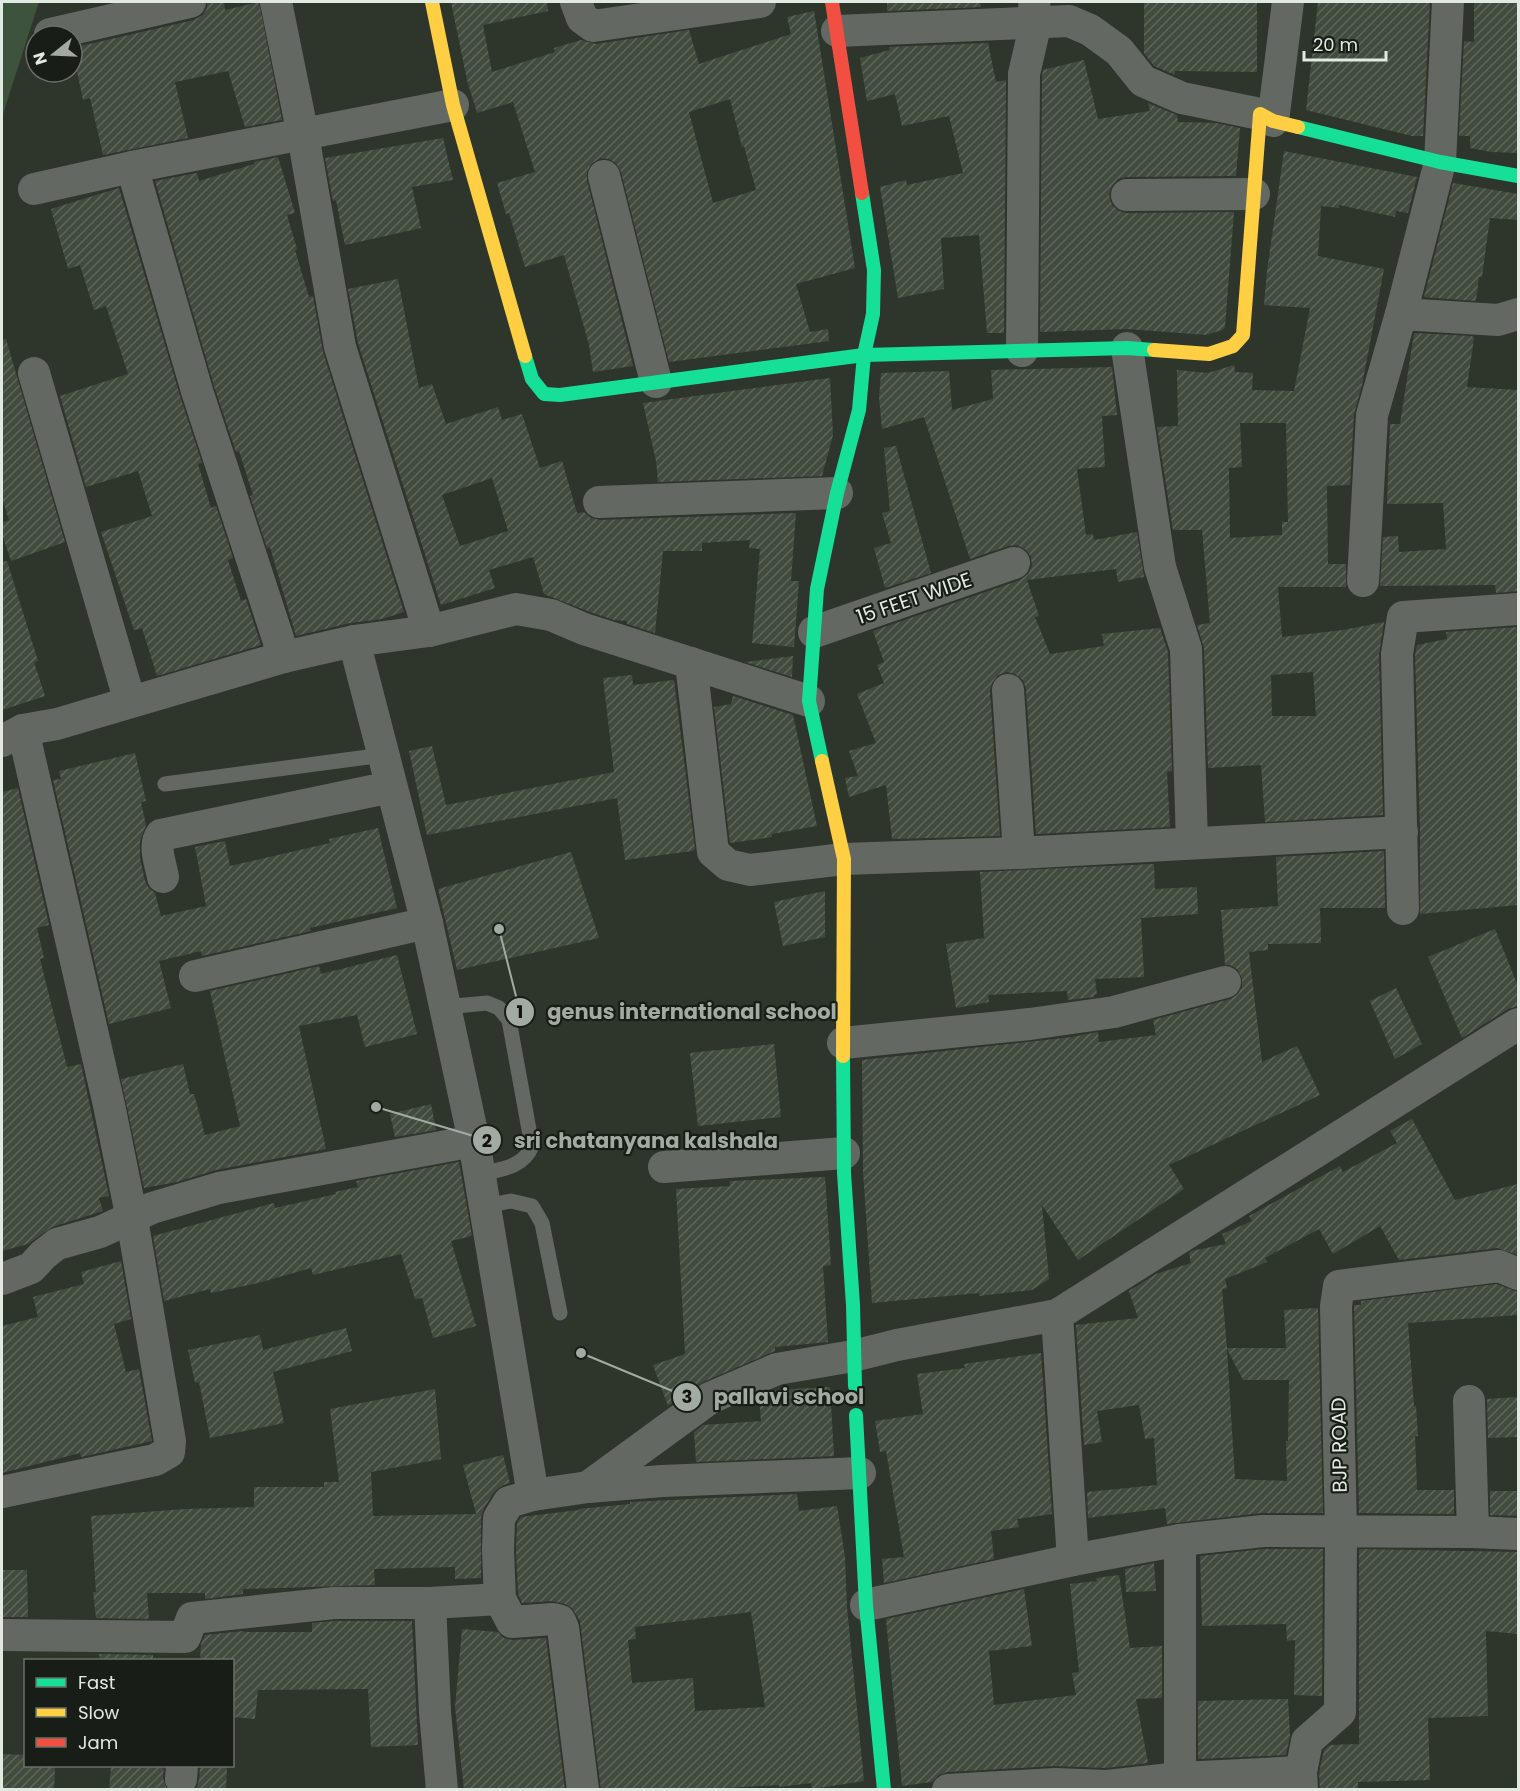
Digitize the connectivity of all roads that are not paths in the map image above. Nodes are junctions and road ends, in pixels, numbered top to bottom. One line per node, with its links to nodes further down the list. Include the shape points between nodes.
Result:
1 (190, 2): 10 (street)
2 (276, 2): 13 (street)
3 (432, 2): 11 (street)
4 (576, 2): 5 (street, via 582,18 593,26)
5 (760, 2)
6 (1288, 2): 12 (street)
7 (1448, 2): 14 (street)
8 (1035, 12): 9 (street); 12 (street, via 1090,30 1119,51 1143,81 1182,98); 24 (street, via 1024,74)
9 (835, 16): 25 (street, via 874,270 873,314)
10 (84, 26)
11 (453, 105): 13 (street); 27 (street, via 532,379 544,394 560,395)
12 (1267, 118): 14 (street); 19 (street)
13 (303, 135): 15 (street); 33 (street, via 340,347)
14 (1440, 162): 17 (street); 21 (street)
15 (132, 167): 18 (street); 36 (street, via 197,391)
16 (604, 176): 27 (street)
17 (1518, 176)
18 (34, 189)
19 (1254, 194): 20 (street); 23 (street, via 1244,335 1233,346 1209,354)
20 (1126, 195)
21 (1401, 314): 22 (street, via 1498,320); 31 (street, via 1372,415)
22 (1518, 314)
23 (1127, 348): 24 (street); 46 (street, via 1160,567 1186,649)
24 (1022, 351): 25 (street)
25 (864, 355): 27 (street); 28 (street, via 859,410)
26 (33, 373): 40 (street)
27 (656, 382)
28 (837, 492): 29 (street); 34 (street, via 818,589)
29 (599, 502)
30 (1014, 563): 34 (street, 15 FEET WIDE)
31 (1363, 581)
32 (1518, 609): 45 (street, via 1403,617 1397,654)
33 (429, 631): 35 (street); 37 (street, via 516,609 551,615)
34 (814, 632): 39 (street)
35 (354, 641): 36 (street); 42 (street)
36 (284, 657): 40 (street)
37 (691, 663): 39 (street); 48 (street, via 713,852 728,865 750,870)
38 (1008, 690): 47 (street)
39 (809, 701): 48 (street)
40 (130, 702): 41 (street)
41 (12, 736): 62 (street, via 106,1094)
42 (383, 755): 43 (lane); 44 (street)
43 (165, 784)
44 (391, 787): 49 (street, via 161,835 157,846); 51 (street)
45 (1402, 832): 46 (street); 50 (street)
46 (1192, 843): 47 (street)
47 (1019, 853): 48 (street)
48 (844, 860): 56 (street)
49 (163, 877)
50 (1403, 909)
51 (427, 923): 52 (street); 54 (street)
52 (195, 976)
53 (1225, 982): 56 (street, via 1114,1012)
54 (445, 1007): 57 (street); 60 (lane, via 487,1003 499,1008 509,1020 532,1146 517,1165)
55 (1518, 1024): 66 (street)
56 (843, 1043): 58 (street)
57 (474, 1141): 60 (street); 62 (street, via 219,1188)
58 (844, 1153): 59 (street); 67 (street)
59 (664, 1167)
60 (480, 1174): 61 (street)
61 (485, 1206): 65 (lane, via 511,1201 532,1206 542,1223); 73 (street)
62 (132, 1219): 64 (street, via 57,1244 31,1268); 72 (street, via 169,1452 155,1460)
63 (1518, 1274): 74 (street, BJP ROAD, via 1499,1266 1338,1286)
64 (2, 1279)
65 (560, 1313)
66 (1057, 1315): 67 (street, via 897,1345); 78 (street)
67 (854, 1371): 71 (street, via 777,1369 710,1398)
68 (1469, 1401): 75 (street)
69 (856, 1415): 70 (street)
70 (860, 1473): 71 (street); 81 (street)
71 (588, 1487): 73 (street)
72 (2, 1492)
73 (533, 1495): 79 (street, via 509,1502 499,1518)
74 (1341, 1531): 75 (street); 77 (street, via 1263,1531); 85 (street, BJP ROAD, via 1340,1712 1307,1741)
75 (1473, 1532): 76 (street)
76 (1518, 1534)
77 (1180, 1540): 78 (street); 86 (street)
78 (1073, 1560): 81 (street)
79 (500, 1599): 80 (street); 88 (street, via 512,1622 560,1621)
80 (430, 1603): 84 (street, via 334,1603 192,1618); 87 (street)
81 (866, 1605): 89 (street)
82 (2, 1635): 83 (street)
83 (83, 1648): 84 (street)
84 (184, 1649)
85 (1302, 1781): 86 (street)
86 (1180, 1784): 90 (street, via 1055,1784)
87 (442, 1790)
88 (583, 1790)
89 (885, 1790)
90 (948, 1790)

